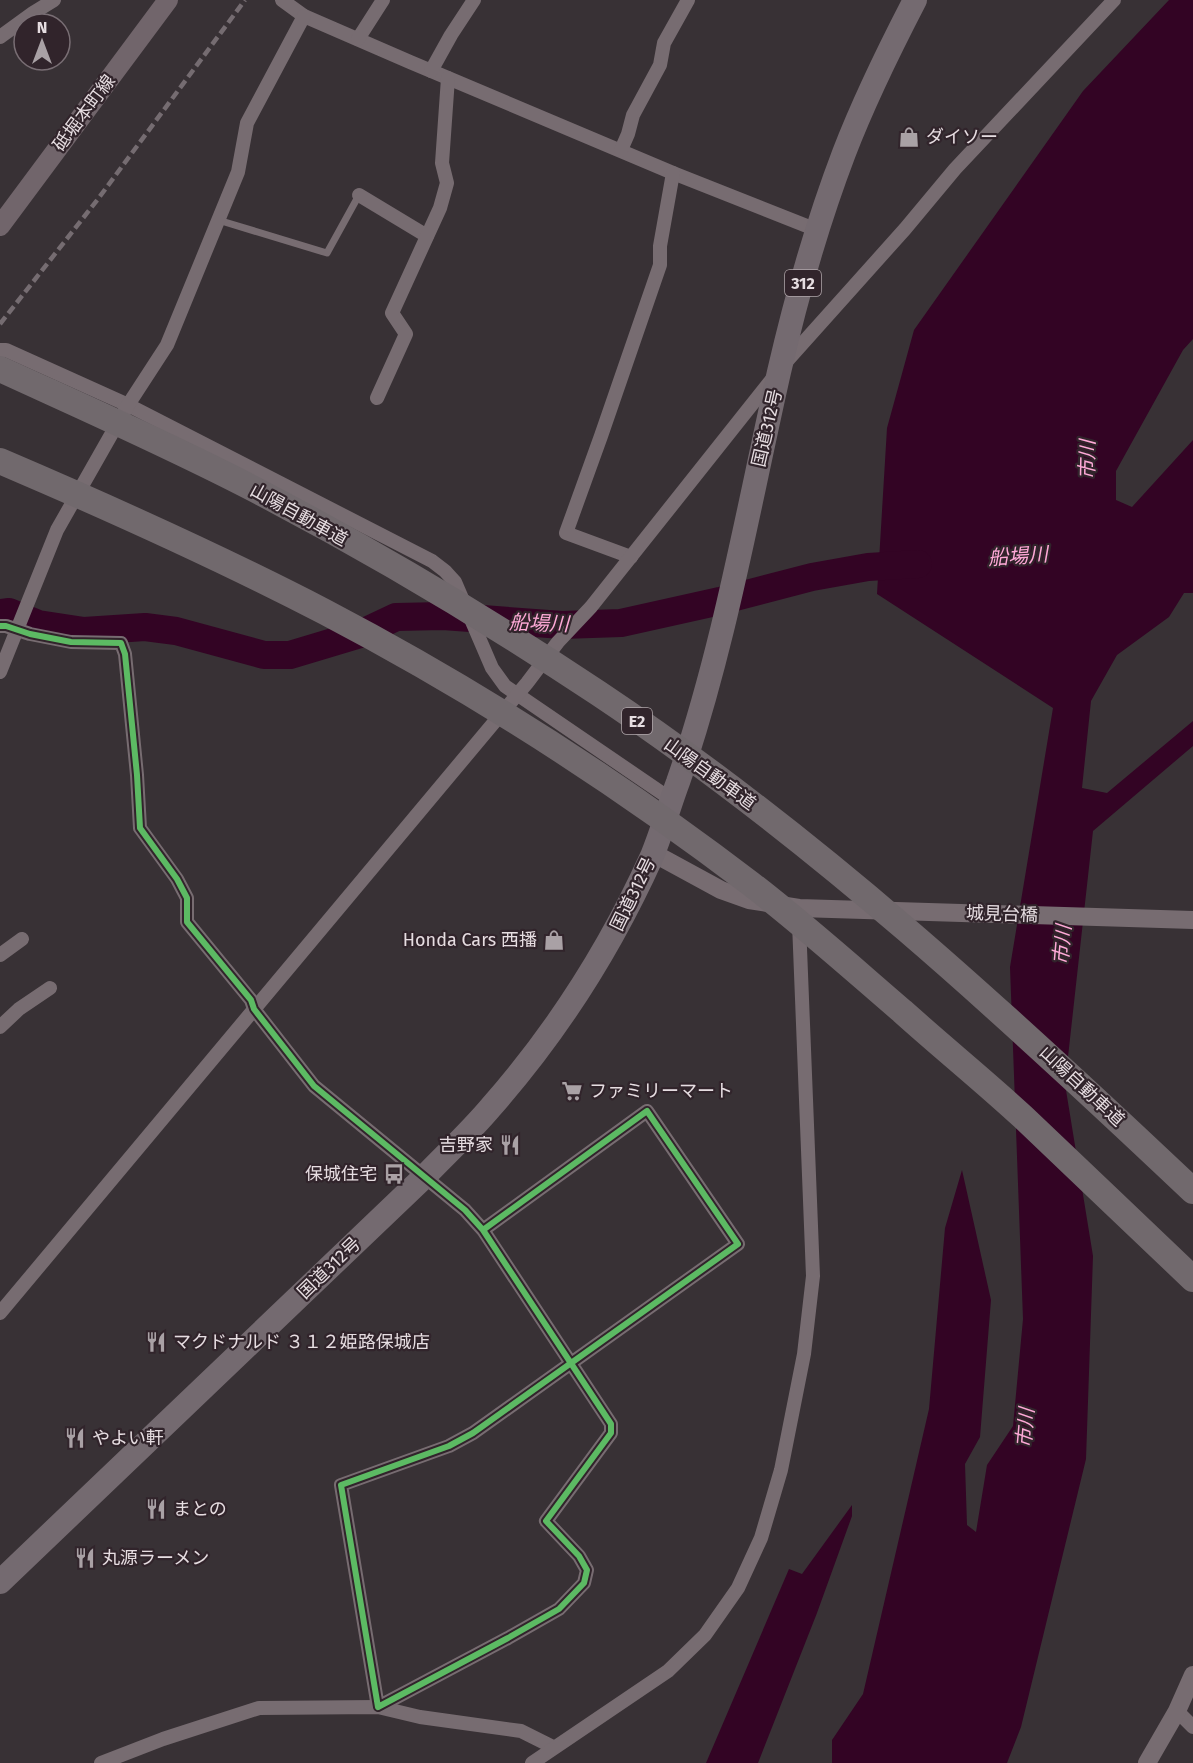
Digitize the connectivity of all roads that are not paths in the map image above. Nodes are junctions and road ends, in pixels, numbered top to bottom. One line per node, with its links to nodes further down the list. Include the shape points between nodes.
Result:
1 (54, 0): 10 (street)
2 (168, 0): 18 (main road, 砥堀本町線)
3 (282, 0): 9 (street)
4 (383, 0): 11 (street)
5 (474, 0): 12 (street)
6 (688, 0): 14 (street, via 664,43 660,65 633,115)
7 (915, 0): 19 (highway, 国道312号 / 312, via 869,93)
8 (1114, 0): 22 (street, via 955,169)
9 (304, 16): 11 (street); 17 (street, via 247,123 238,171)
10 (0, 37)
11 (358, 39): 12 (street)
12 (431, 71): 13 (street)
13 (448, 78): 14 (street); 20 (street, via 442,163 447,183)
14 (621, 150): 15 (street)
15 (673, 173): 19 (street); 27 (street, via 660,265 566,533)
16 (359, 195): 17 (lane, via 327,253); 20 (street)
17 (218, 220): 25 (street, via 167,345)
18 (0, 226)
19 (817, 230): 22 (highway, 国道312号 / 312)
20 (427, 236): 24 (street, via 392,313 406,334)
21 (0, 351): 25 (street, via 6,350)
22 (780, 368): 27 (street); 32 (highway, 国道312号 / 312, via 724,617 696,729)
23 (0, 369): 42 (highway, 山陽自動車道 / E2, bridge, via 252,488 500,629 601,695 786,829 891,916 989,1000)
24 (377, 398)
25 (128, 405): 29 (street, via 57,530); 31 (street, bridge, via 432,561 455,582 492,668)
26 (0, 461): 44 (highway, bridge, via 223,561 327,613 531,730 645,807 752,884 846,962 1021,1115)
27 (631, 557): 31 (street)
28 (0, 626): 29 (street)
29 (17, 630): 30 (street); 39 (street, via 71,642 121,643 140,828 187,898 187,922 251,1000)
30 (0, 672)
31 (516, 694): 32 (street); 39 (street)
32 (672, 800): 33 (highway, 国道312号 / 312)
33 (653, 852): 34 (street, 城見台橋, via 722,890 749,900); 41 (highway, 国道312号 / 312, via 608,944 560,1018 490,1108)
34 (805, 908): 35 (street, 城見台橋); 52 (street, via 813,1276 804,1354 781,1470 760,1539 738,1588 705,1635 668,1671)
35 (1193, 920)
36 (22, 939): 37 (street)
37 (0, 955)
38 (50, 988): 40 (street)
39 (254, 1009): 41 (street, via 314,1086); 45 (street)
40 (0, 1027)
41 (424, 1178): 43 (street, via 465,1210); 47 (highway, 国道312号 / 312)
42 (1193, 1191)
43 (483, 1230): 46 (street); 46 (street, via 646,1112 738,1244)
44 (1193, 1279)
45 (0, 1313)
46 (571, 1364): 49 (street, via 449,1446 341,1485); 49 (street, via 611,1424 611,1433 546,1521 579,1556 587,1570 584,1583 559,1609)
47 (0, 1582)
48 (1193, 1675): 50 (street)
49 (378, 1707): 52 (street, via 521,1731); 53 (street, via 258,1708)
50 (1177, 1711): 51 (street); 55 (street)
51 (1193, 1727)
52 (553, 1747): 54 (street)
53 (101, 1763)
54 (532, 1763)
55 (1147, 1763)

